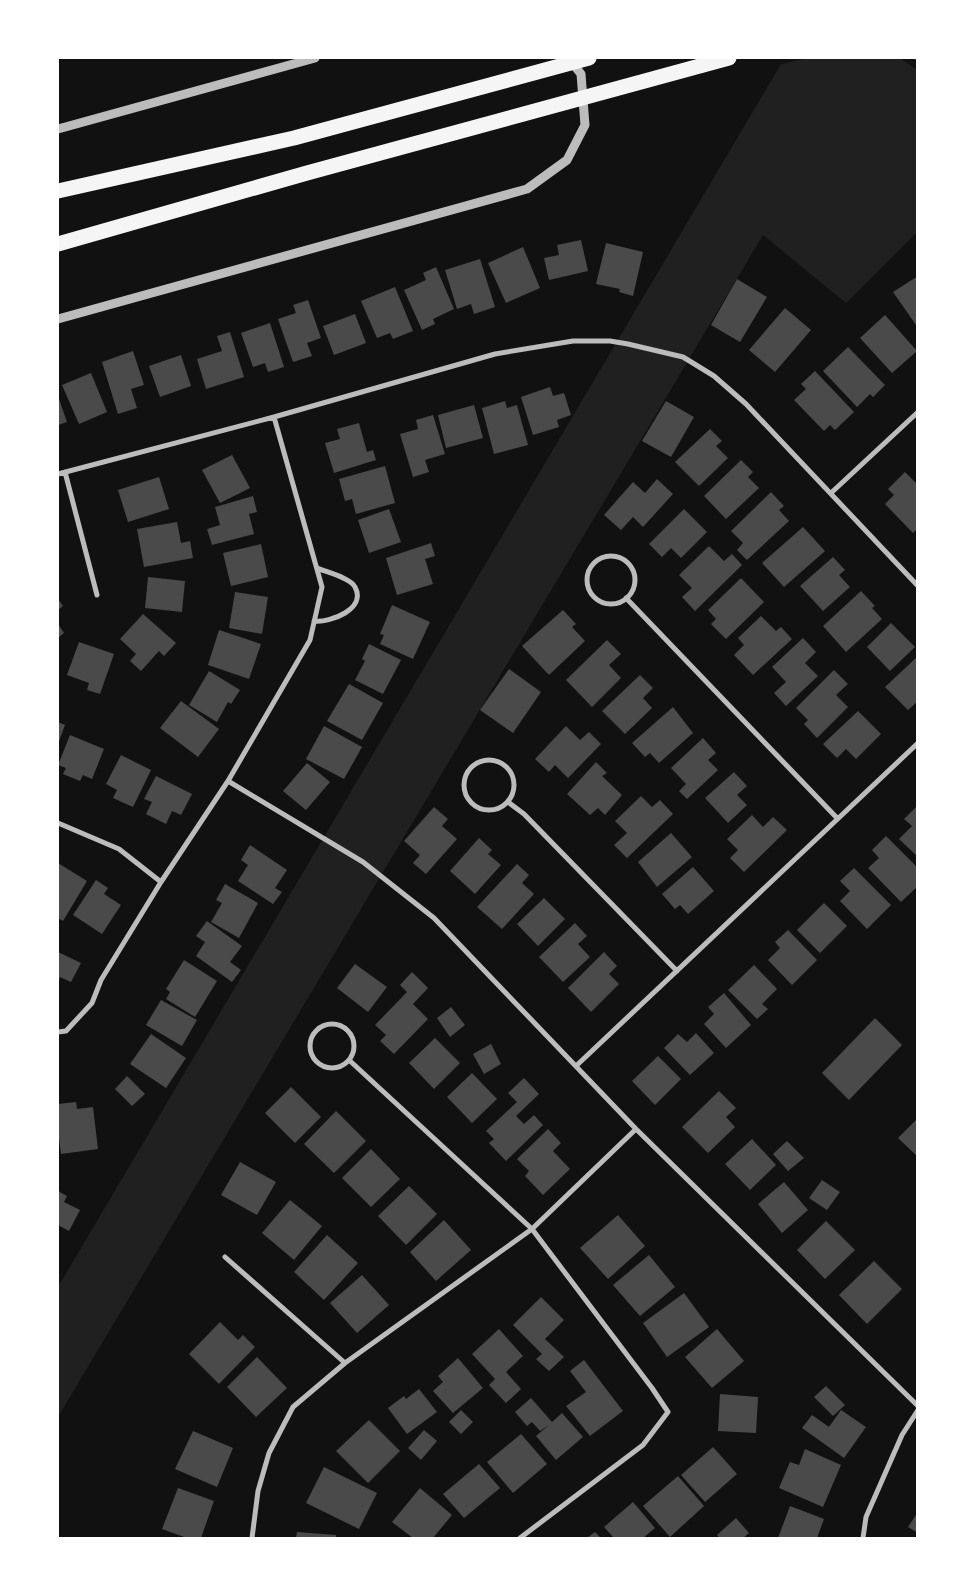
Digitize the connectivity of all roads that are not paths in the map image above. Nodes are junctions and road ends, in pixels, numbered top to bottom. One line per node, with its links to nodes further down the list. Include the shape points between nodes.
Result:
1 (315, 58): 5 (street)
2 (569, 58): 8 (street, via 581,74 585,126 567,160 527,189)
3 (589, 58): 6 (highway, via 294,138)
4 (728, 58): 7 (highway)
5 (58, 128)
6 (58, 191)
7 (58, 244)
8 (58, 319)
9 (918, 412): 13 (street)
10 (274, 417): 11 (street); 13 (street, via 495,354 572,341 610,341 683,357 714,376 746,404); 14 (street)
11 (65, 472): 12 (street); 16 (street)
12 (58, 474)
13 (831, 493): 15 (street)
14 (316, 568): 18 (street, via 322,587); 18 (street, via 350,581 357,594 344,614 334,620)
15 (918, 586)
16 (97, 594)
17 (626, 598): 17 (street, via 612,604 592,596 588,589 588,574 596,561 611,556 626,562 631,568 634,584); 22 (street)
18 (314, 622): 20 (street, via 310,640)
19 (918, 743): 22 (street)
20 (228, 782): 24 (street); 28 (street, via 363,862 434,918)
21 (508, 802): 21 (street, via 494,810 471,803 466,796 468,772 489,760 505,765 514,779); 25 (street, via 524,814)
22 (837, 818): 25 (street)
23 (58, 823): 24 (street, via 119,849)
24 (161, 882): 26 (street, via 101,980 92,1003 66,1031)
25 (677, 971): 28 (street)
26 (58, 1032)
27 (349, 1060): 27 (street, via 354,1039 345,1027 331,1023 318,1028 310,1048 316,1062 329,1068); 30 (street)
28 (576, 1066): 29 (street)
29 (636, 1129): 30 (street); 33 (street)
30 (532, 1229): 32 (street); 36 (street, via 668,1412 643,1445)
31 (225, 1257): 32 (street)
32 (345, 1363): 35 (street, via 293,1407 269,1453 258,1491)
33 (918, 1406)
34 (918, 1410): 37 (street, via 902,1435 866,1517)
35 (252, 1538)
36 (520, 1538)
37 (863, 1538)

